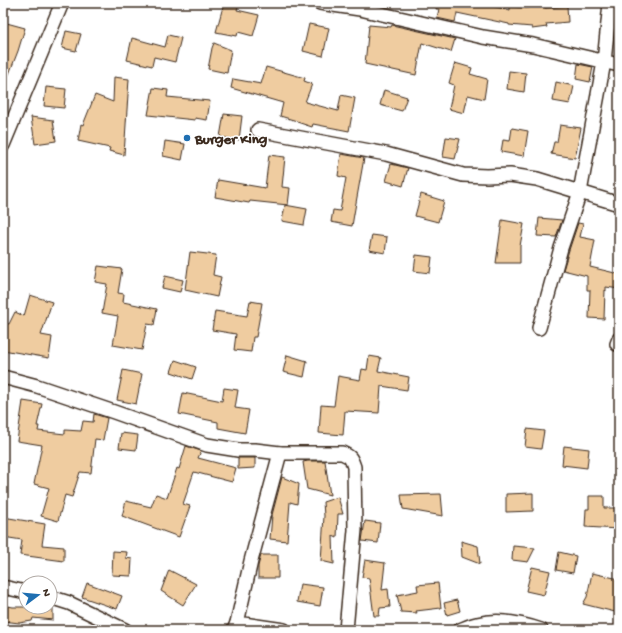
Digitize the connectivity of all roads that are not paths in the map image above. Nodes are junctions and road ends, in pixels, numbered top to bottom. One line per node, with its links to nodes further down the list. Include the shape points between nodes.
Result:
1 (62, 3): 8 (street)
2 (320, 3): 4 (street)
3 (610, 3): 5 (street)
4 (361, 6): 5 (street, via 483,37 534,45)
5 (604, 62): 6 (street); 9 (street)
6 (619, 66)
7 (258, 130): 9 (street, via 386,154 463,175 510,175 537,179)
8 (3, 145)
9 (580, 192): 10 (street); 11 (street, via 561,248)
10 (619, 204)
11 (539, 328)
12 (3, 377): 13 (street, via 37,386 207,445)
13 (280, 453): 17 (street); 20 (street, via 342,453 352,459 355,530)
14 (3, 587): 15 (street)
15 (18, 590)
16 (58, 600): 18 (street)
17 (236, 627): 19 (street)
18 (125, 630)
19 (284, 630)
20 (346, 630)
21 (460, 630): 22 (street, via 478,624 502,621)
22 (541, 630)

